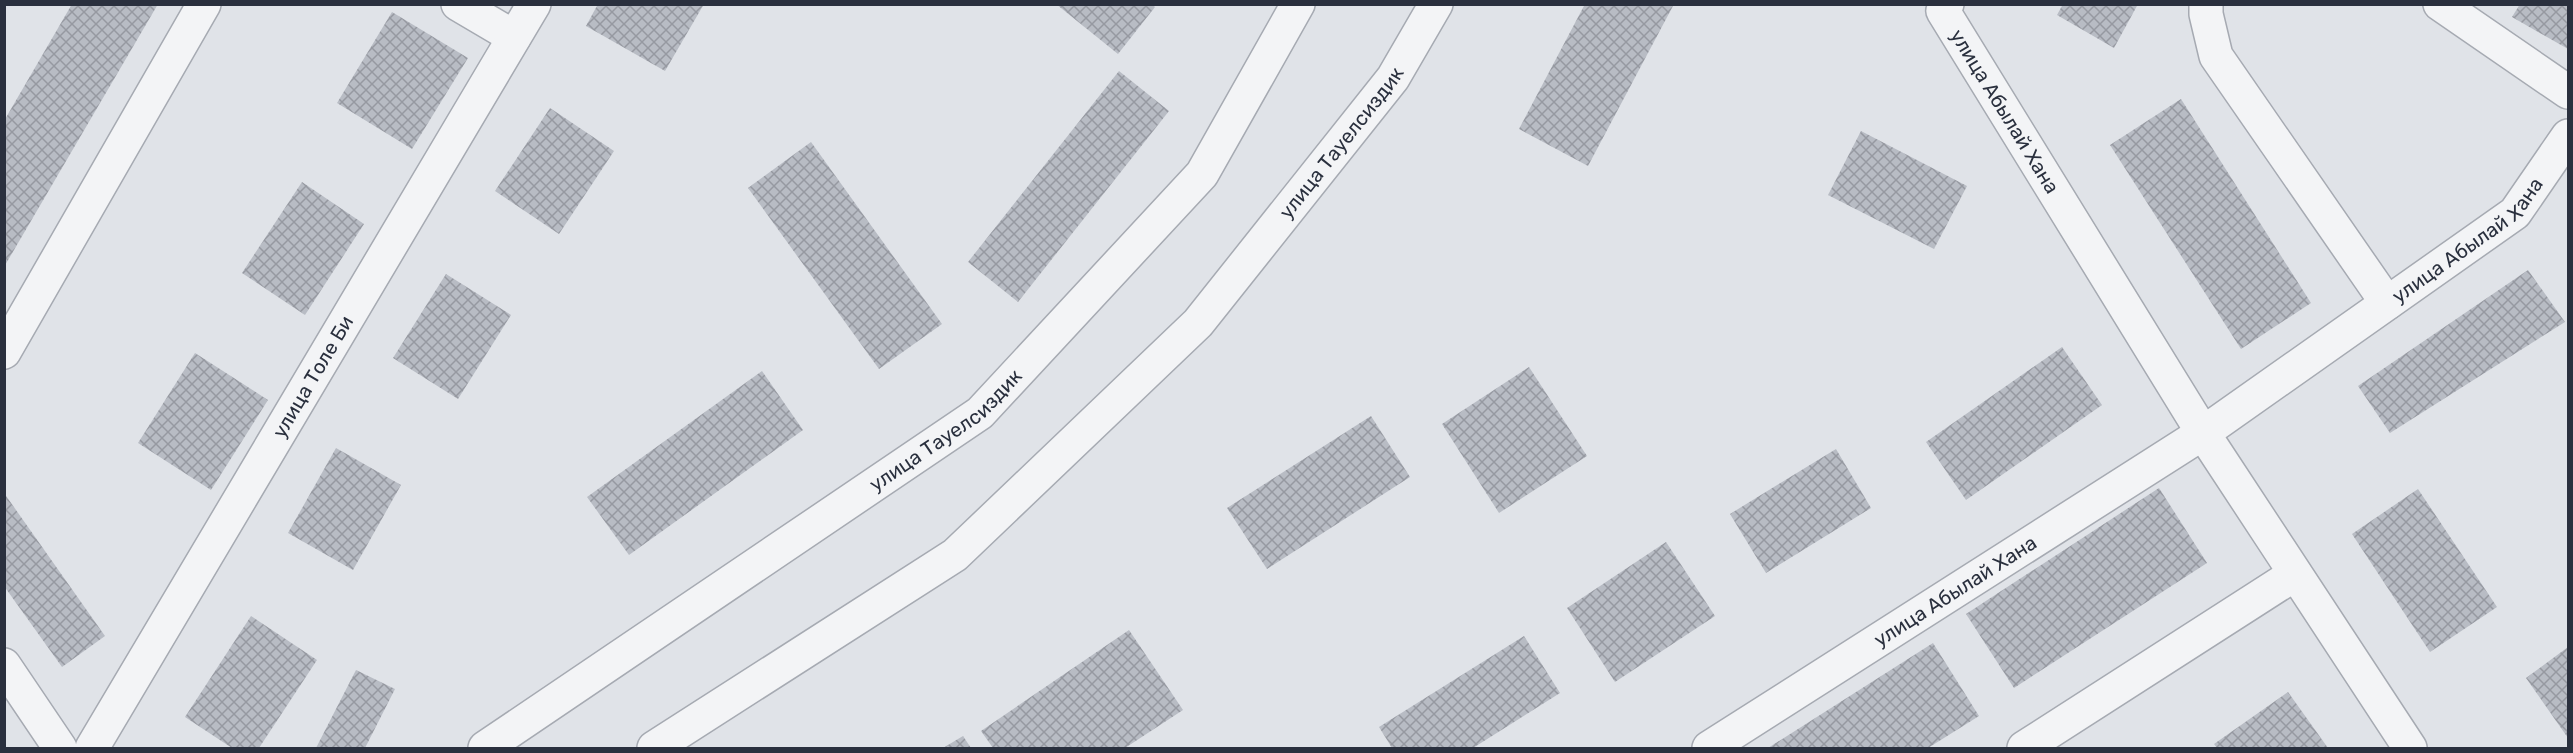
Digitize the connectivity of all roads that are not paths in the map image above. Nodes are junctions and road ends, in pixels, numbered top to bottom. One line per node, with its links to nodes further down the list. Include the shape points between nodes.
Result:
1 (204, 4): 13 (street)
2 (458, 4): 9 (street)
3 (534, 4): 9 (street, улица Толе Би)
4 (1298, 4): 19 (street, улица Тауелсиздик, via 1202,174 980,413)
5 (1436, 4): 20 (street, улица Тауелсиздик, via 1393,78 1198,323 955,555)
6 (1947, 4): 14 (street, улица Абылай Хана, via 1943,11)
7 (2206, 4): 12 (street, via 2216,56)
8 (2440, 4): 10 (street)
9 (514, 37): 18 (street, улица Толе Би)
10 (2568, 92)
11 (2568, 136): 12 (street, улица Абылай Хана, via 2515,213)
12 (2387, 303): 14 (street, улица Абылай Хана)
13 (4, 352)
14 (2203, 433): 15 (street, улица Абылай Хана); 21 (street, улица Абылай Хана)
15 (2295, 574): 22 (street); 23 (street, улица Абылай Хана)
16 (4, 665): 17 (street)
17 (60, 748)
18 (92, 748)
19 (485, 748)
20 (654, 748)
21 (1709, 748)
22 (2024, 748)
23 (2410, 748)

